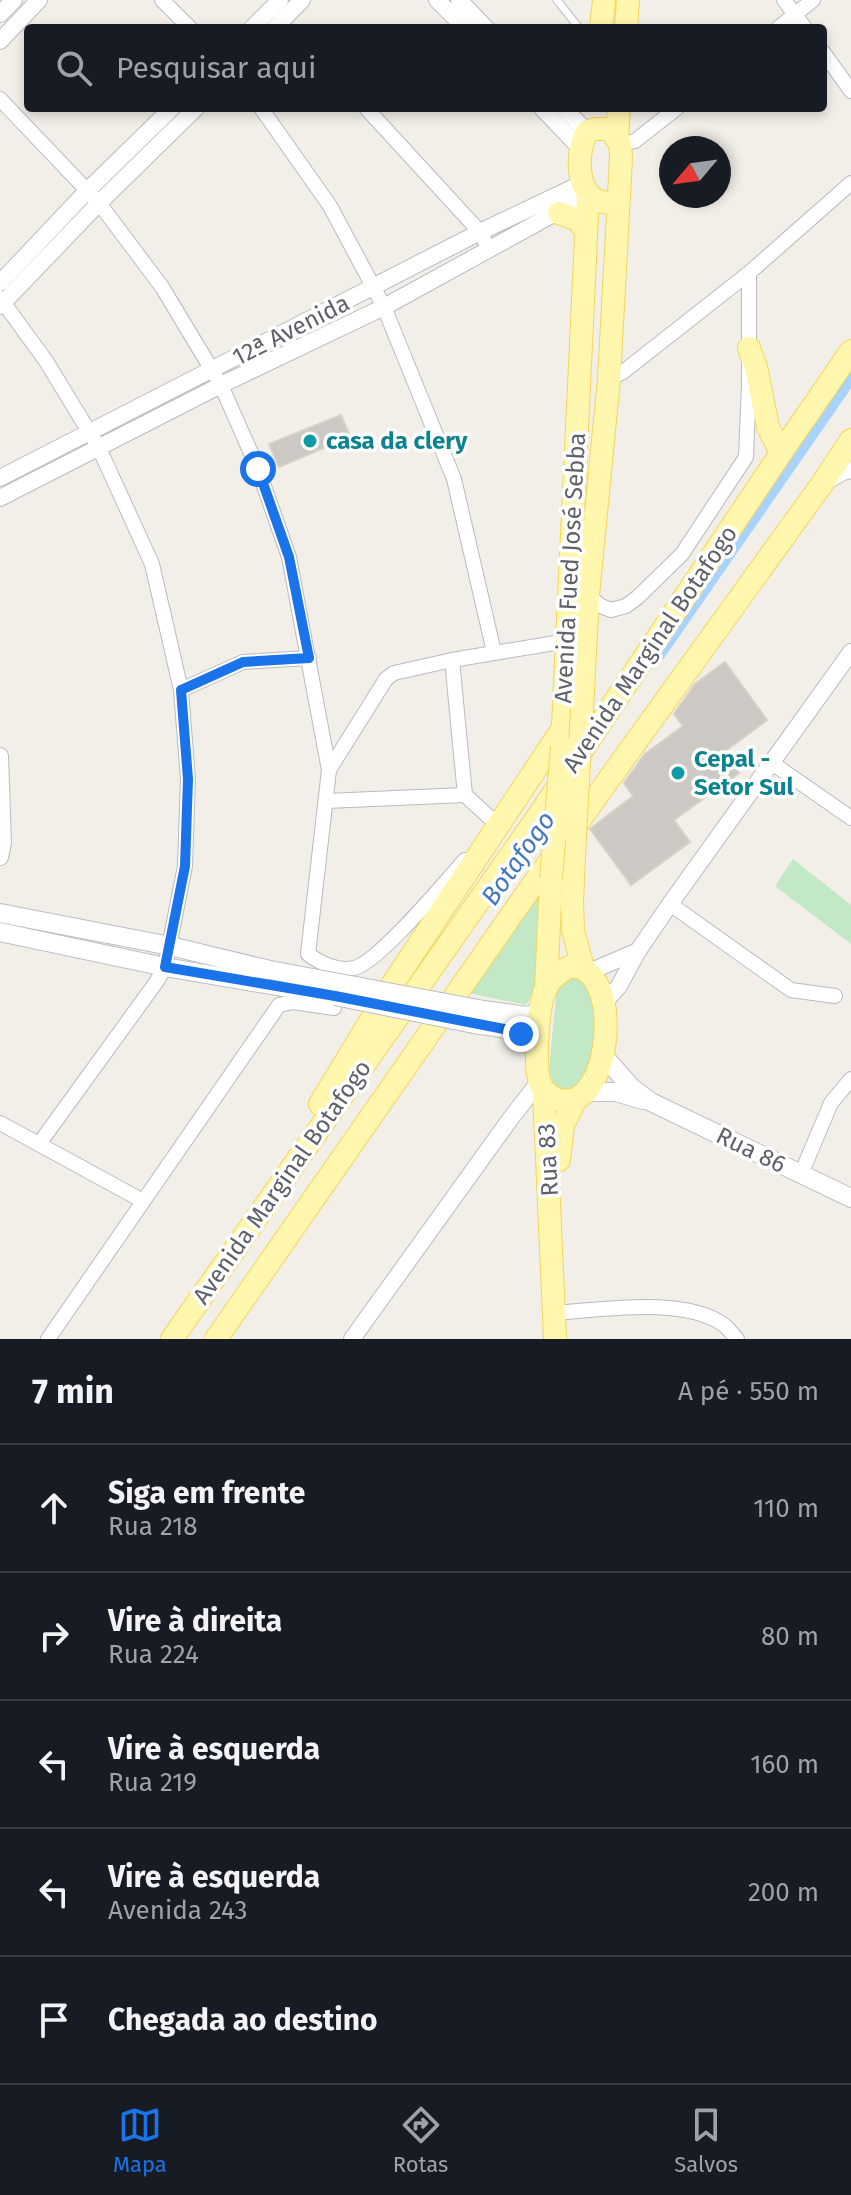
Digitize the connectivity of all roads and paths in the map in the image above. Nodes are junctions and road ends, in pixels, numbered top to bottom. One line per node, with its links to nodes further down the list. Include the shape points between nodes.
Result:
1 (14, 0): 12 (street)
2 (39, 0): 24 (street)
3 (162, 0): 15 (street)
4 (302, 0): 14 (street)
5 (437, 0): 17 (street)
6 (459, 0): 18 (street)
7 (557, 0): 19 (lane)
8 (604, 0): 20 (main road)
9 (628, 0): 21 (main road)
10 (784, 0): 13 (street)
11 (813, 0): 13 (street)
12 (0, 14)
13 (795, 15): 22 (street); 23 (street)
14 (281, 16): 16 (street)
15 (186, 24)
16 (262, 24)
17 (461, 24)
18 (482, 24)
19 (576, 24)
20 (601, 24)
21 (626, 24)
22 (783, 24)
23 (802, 24)
24 (0, 41)
25 (827, 58): 26 (street)
26 (851, 91)
27 (0, 99): 40 (street)
28 (168, 112): 40 (street)
29 (191, 112): 40 (street)
30 (264, 112): 48 (street, via 330,206)
31 (370, 112): 43 (street)
32 (551, 112): 36 (street)
33 (569, 112): 36 (street)
34 (619, 112): 37 (main road)
35 (672, 112): 37 (street, via 635,141)
36 (589, 129): 37 (main road, via 610,129); 39 (main road, Avenida Fued José Sebba, via 580,166)
37 (618, 140): 41 (main road, Avenida Fued José Sebba)
38 (851, 183): 46 (street)
39 (586, 189): 41 (main road, via 595,201 613,202); 42 (street, 12ª Avenida); 43 (street, 12ª Avenida); 44 (main road, Avenida Fued José Sebba)
40 (93, 197): 47 (street); 49 (street); 53 (street, via 162,287)
41 (618, 197): 54 (main road, Avenida Fued José Sebba)
42 (559, 213): 44 (main road, via 578,220); 45 (street, 12ª Avenida)
43 (480, 232): 45 (street); 48 (street, 12ª Avenida)
44 (586, 232): 64 (main road, Avenida Fued José Sebba)
45 (489, 249): 50 (street, 12ª Avenida)
46 (749, 273): 51 (street); 54 (street)
47 (0, 283)
48 (375, 288): 50 (street); 53 (street, 12ª Avenida)
49 (1, 302): 56 (street)
50 (384, 307): 55 (street, 12ª Avenida); 65 (street, via 454,479)
51 (749, 348): 58 (main road, via 768,427); 63 (street, via 746,457 682,554 626,606 611,610)
52 (851, 351): 58 (main road, Avenida Marginal Botafogo)
53 (212, 370): 55 (street); 56 (street, 12ª Avenida)
54 (609, 379): 63 (main road, Avenida Fued José Sebba)
55 (221, 385): 56 (street, 12ª Avenida); 67 (street, via 289,557)
56 (95, 440): 60 (street, 12ª Avenida); 62 (street, 12ª Avenida); 69 (street, via 152,564)
57 (851, 440): 61 (main road, Avenida Marginal Botafogo)
58 (781, 453): 100 (main road, Avenida Marginal Botafogo, via 539,815)
59 (851, 470): 61 (street)
60 (0, 478)
61 (822, 484): 108 (main road, Avenida Marginal Botafogo, via 529,890)
62 (0, 498)
63 (588, 595): 70 (main road, Avenida Fued José Sebba)
64 (567, 641): 65 (street); 70 (main road, via 574,643); 71 (main road, Avenida Fued José Sebba)
65 (494, 652): 68 (street)
66 (851, 652): 73 (street)
67 (309, 658): 69 (street, via 243,662); 74 (street)
68 (452, 660): 74 (street, via 386,679); 75 (street)
69 (181, 690): 83 (street, via 188,779 185,866)
70 (582, 703): 86 (main road, Avenida Fued José Sebba, bridge, via 572,902 573,930)
71 (563, 738): 78 (main road); 88 (main road, Avenida Fued José Sebba, bridge)
72 (0, 756): 79 (street)
73 (772, 763): 77 (street); 80 (street)
74 (329, 770): 76 (street)
75 (465, 795): 76 (street); 78 (street)
76 (326, 801): 78 (street, via 308,954 323,965 353,969 373,959)
77 (851, 818)
78 (500, 822): 100 (main road, via 311,1119)
79 (0, 857)
80 (670, 904): 84 (street); 87 (street, via 791,990)
81 (0, 913): 83 (main road)
82 (0, 932): 85 (main road)
83 (170, 946): 85 (street); 91 (main road, bridge)
84 (638, 951): 86 (street); 90 (street)
85 (165, 967): 89 (main road); 99 (street)
86 (586, 970): 88 (main road, via 560,971); 90 (main road, Avenida Fued José Sebba)
87 (835, 996)
88 (544, 998): 91 (main road, via 532,1015); 92 (main road, Avenida Fued José Sebba)
89 (334, 1002): 91 (main road, bridge); 103 (street, via 279,1005)
90 (604, 1003): 93 (main road, Rua 83)
91 (479, 1017): 92 (main road, via 521,1034)
92 (537, 1050): 95 (main road, Rua 83)
93 (601, 1053): 96 (main road, Rua 83, via 598,1070); 97 (main road, Rua 86)
94 (851, 1079): 101 (street, via 831,1103)
95 (542, 1086): 96 (main road, via 563,1101); 104 (main road, Rua 83); 109 (street, via 511,1118)
96 (582, 1096): 97 (main road, Rua 86, via 616,1092); 104 (main road, Rua 83, via 563,1125)
97 (651, 1102): 101 (main road, Rua 86)
98 (0, 1123): 99 (street)
99 (39, 1144): 103 (street)
100 (297, 1160): 107 (main road, Avenida Marginal Botafogo)
101 (801, 1174): 102 (main road, Rua 86)
102 (851, 1198)
103 (143, 1201): 106 (street)
104 (551, 1229): 105 (main road, Rua 83)
105 (554, 1313): 110 (main road, Rua 83); 111 (street, via 692,1310 724,1325)
106 (48, 1339)
107 (172, 1339)
108 (216, 1339)
109 (352, 1339)
110 (555, 1339)
111 (737, 1339)

